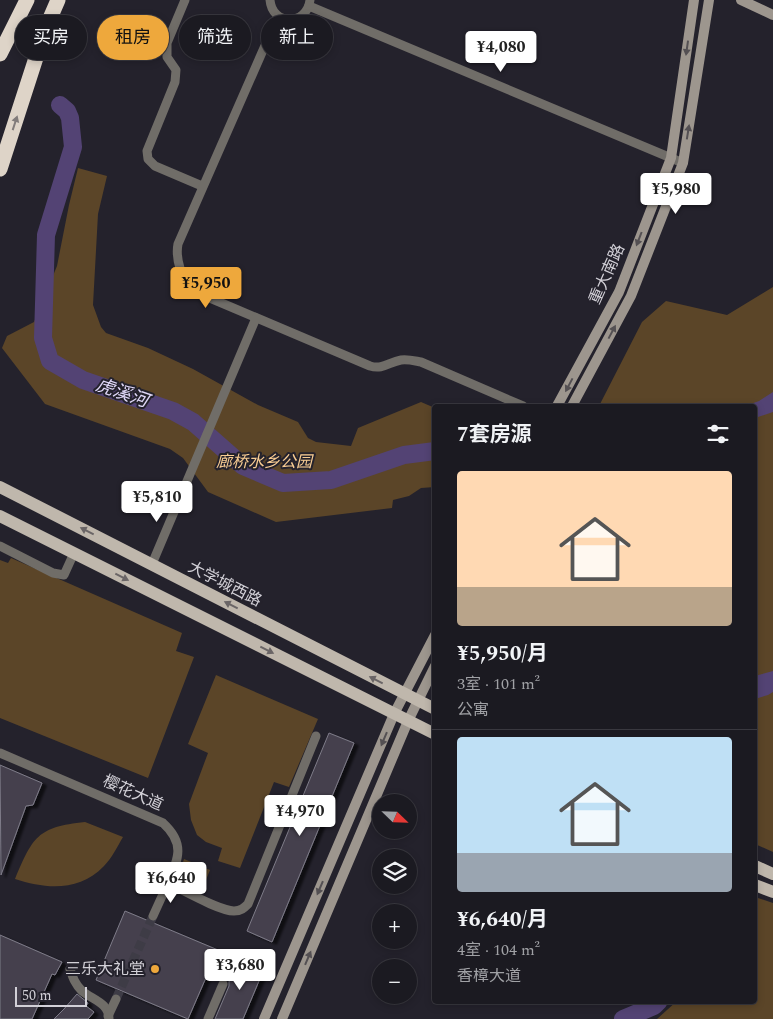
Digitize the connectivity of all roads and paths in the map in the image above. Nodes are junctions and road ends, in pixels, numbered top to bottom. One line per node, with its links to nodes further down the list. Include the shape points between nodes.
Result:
1 (27, 0): 12 (highway)
2 (58, 0): 16 (highway, one-way to 2, via 45,30)
3 (185, 0): 17 (street, via 167,43 167,57 176,70 175,82 147,151 148,159 155,166)
4 (270, 0): 9 (street)
5 (694, 0): 14 (main road, 重大南路, one-way to 14)
6 (708, 0): 15 (main road, 重大南路, one-way to 6)
7 (742, 0): 11 (main road)
8 (310, 3): 10 (street); 14 (street)
9 (277, 15)
10 (302, 15)
11 (773, 15)
12 (0, 54)
13 (261, 54): 17 (street)
14 (671, 158): 15 (street); 20 (main road, 重大南路, one-way to 20, via 619,292)
15 (683, 163): 21 (main road, 重大南路, one-way to 15, via 631,296)
16 (0, 169)
17 (202, 186): 18 (street, via 176,254 186,284 191,290)
18 (256, 318): 19 (street, via 377,368 400,360 422,362); 26 (street)
19 (518, 404)
20 (558, 404)
21 (573, 404)
22 (0, 487): 26 (main road, 大学城西路, one-way to 22)
23 (0, 516): 25 (main road)
24 (0, 546): 25 (street, via 53,573 64,575)
25 (74, 553): 32 (main road, one-way to 32)
26 (152, 564): 29 (main road, 大学城西路, one-way to 26)
27 (432, 640): 29 (main road)
28 (432, 672): 30 (main road)
29 (403, 694): 30 (main road, 大学城西路); 32 (main road)
30 (417, 700): 31 (main road, 大学城西路); 33 (main road)
31 (432, 708)
32 (394, 714): 33 (main road); 46 (main road, one-way to 46)
33 (408, 721): 34 (main road); 47 (main road, one-way to 33)
34 (432, 733)
35 (316, 736): 39 (street, via 248,904 242,910 218,906)
36 (0, 753): 39 (street, 樱花大道, via 163,823 174,833 179,849)
37 (757, 867): 38 (main road)
38 (771, 873)
39 (168, 883): 40 (street, 樱花大道)
40 (153, 916)
41 (70, 969): 44 (street, via 74,982 105,1005)
42 (223, 984): 45 (street)
43 (116, 998): 44 (street)
44 (108, 1017)
45 (208, 1019)
46 (264, 1019)
47 (282, 1019)

